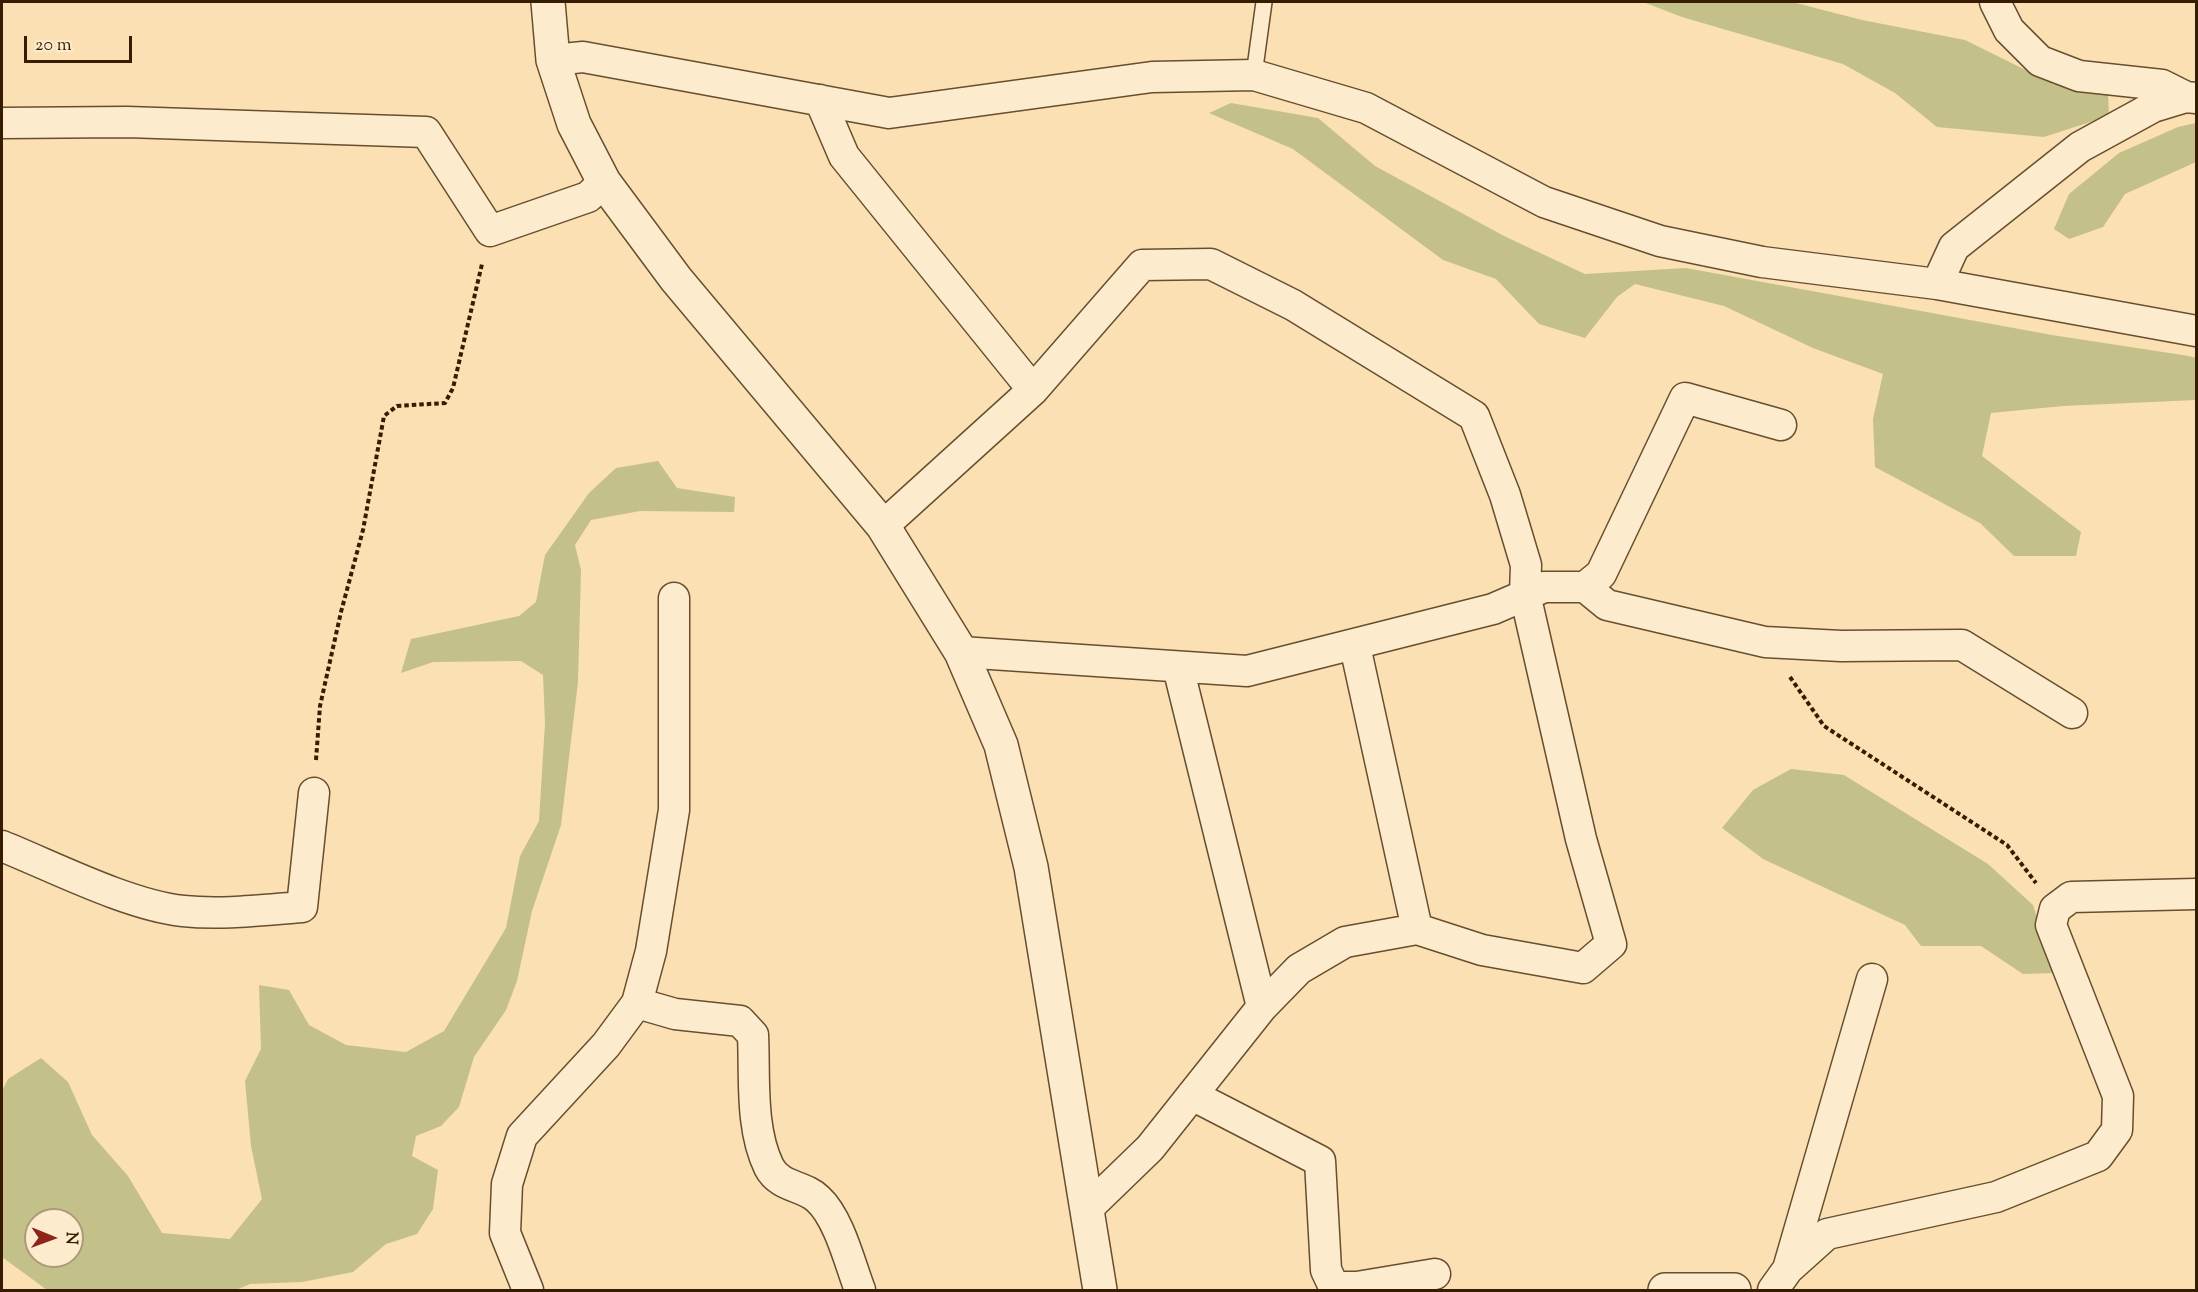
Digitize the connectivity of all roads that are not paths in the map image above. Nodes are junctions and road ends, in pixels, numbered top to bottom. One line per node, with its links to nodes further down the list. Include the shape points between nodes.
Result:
1 (548, 2): 4 (street)
2 (1264, 2): 5 (lane)
3 (1995, 2): 6 (street, via 2009,30 2040,61 2079,76 2162,85)
4 (554, 60): 7 (street, via 583,57); 9 (street, via 574,124)
5 (1254, 75): 7 (street, via 1152,77 890,113); 10 (street, via 1366,108 1544,202 1660,241 1762,262)
6 (2191, 97): 10 (street, via 2153,107 2080,147 1954,247)
7 (820, 100): 12 (street, via 844,156)
8 (2, 123): 9 (street, via 128,122 426,132 490,231 588,197)
9 (604, 182): 14 (street, via 676,279)
10 (1937, 284): 11 (street)
11 (2196, 331)
12 (1033, 390): 14 (street); 16 (street, via 1142,265 1211,264 1293,305 1474,416 1505,495 1526,565)
13 (1781, 424): 15 (street, via 1685,398 1601,574)
14 (884, 526): 19 (street)
15 (1585, 587): 16 (street, via 1544,587); 21 (street, via 1607,605 1765,642 1962,645)
16 (1525, 594): 18 (street, via 1492,609); 25 (street, via 1581,839 1611,944 1583,969 1482,950)
17 (674, 598): 27 (street, via 674,810 651,951)
18 (1355, 646): 20 (street, via 1247,671); 25 (street)
19 (961, 652): 20 (street); 30 (street, via 1001,745 1030,867)
20 (1178, 667): 28 (street)
21 (2072, 713)
22 (314, 793): 23 (street, via 302,907 232,913 182,911 143,903)
23 (2, 846)
24 (2196, 894): 32 (street, via 2071,897 2055,909 2051,925 2118,1096 2117,1131 2098,1156 1996,1197 1827,1234)
25 (1417, 929): 28 (street, via 1345,942 1299,969)
26 (1872, 979): 32 (street)
27 (637, 1003): 33 (street, via 606,1045 522,1136 507,1184 505,1233); 34 (street, via 675,1014 740,1021 753,1035 757,1124 770,1168 785,1184 818,1197 832,1217)
28 (1262, 1007): 29 (street)
29 (1192, 1095): 30 (street, via 1150,1148); 31 (street, via 1320,1161 1326,1270 1334,1287)
30 (1087, 1209): 35 (street)
31 (1435, 1274)
32 (1781, 1280)
33 (528, 1290)
34 (861, 1290)
35 (1100, 1290)
36 (1665, 1290): 37 (street)
37 (1734, 1290)

